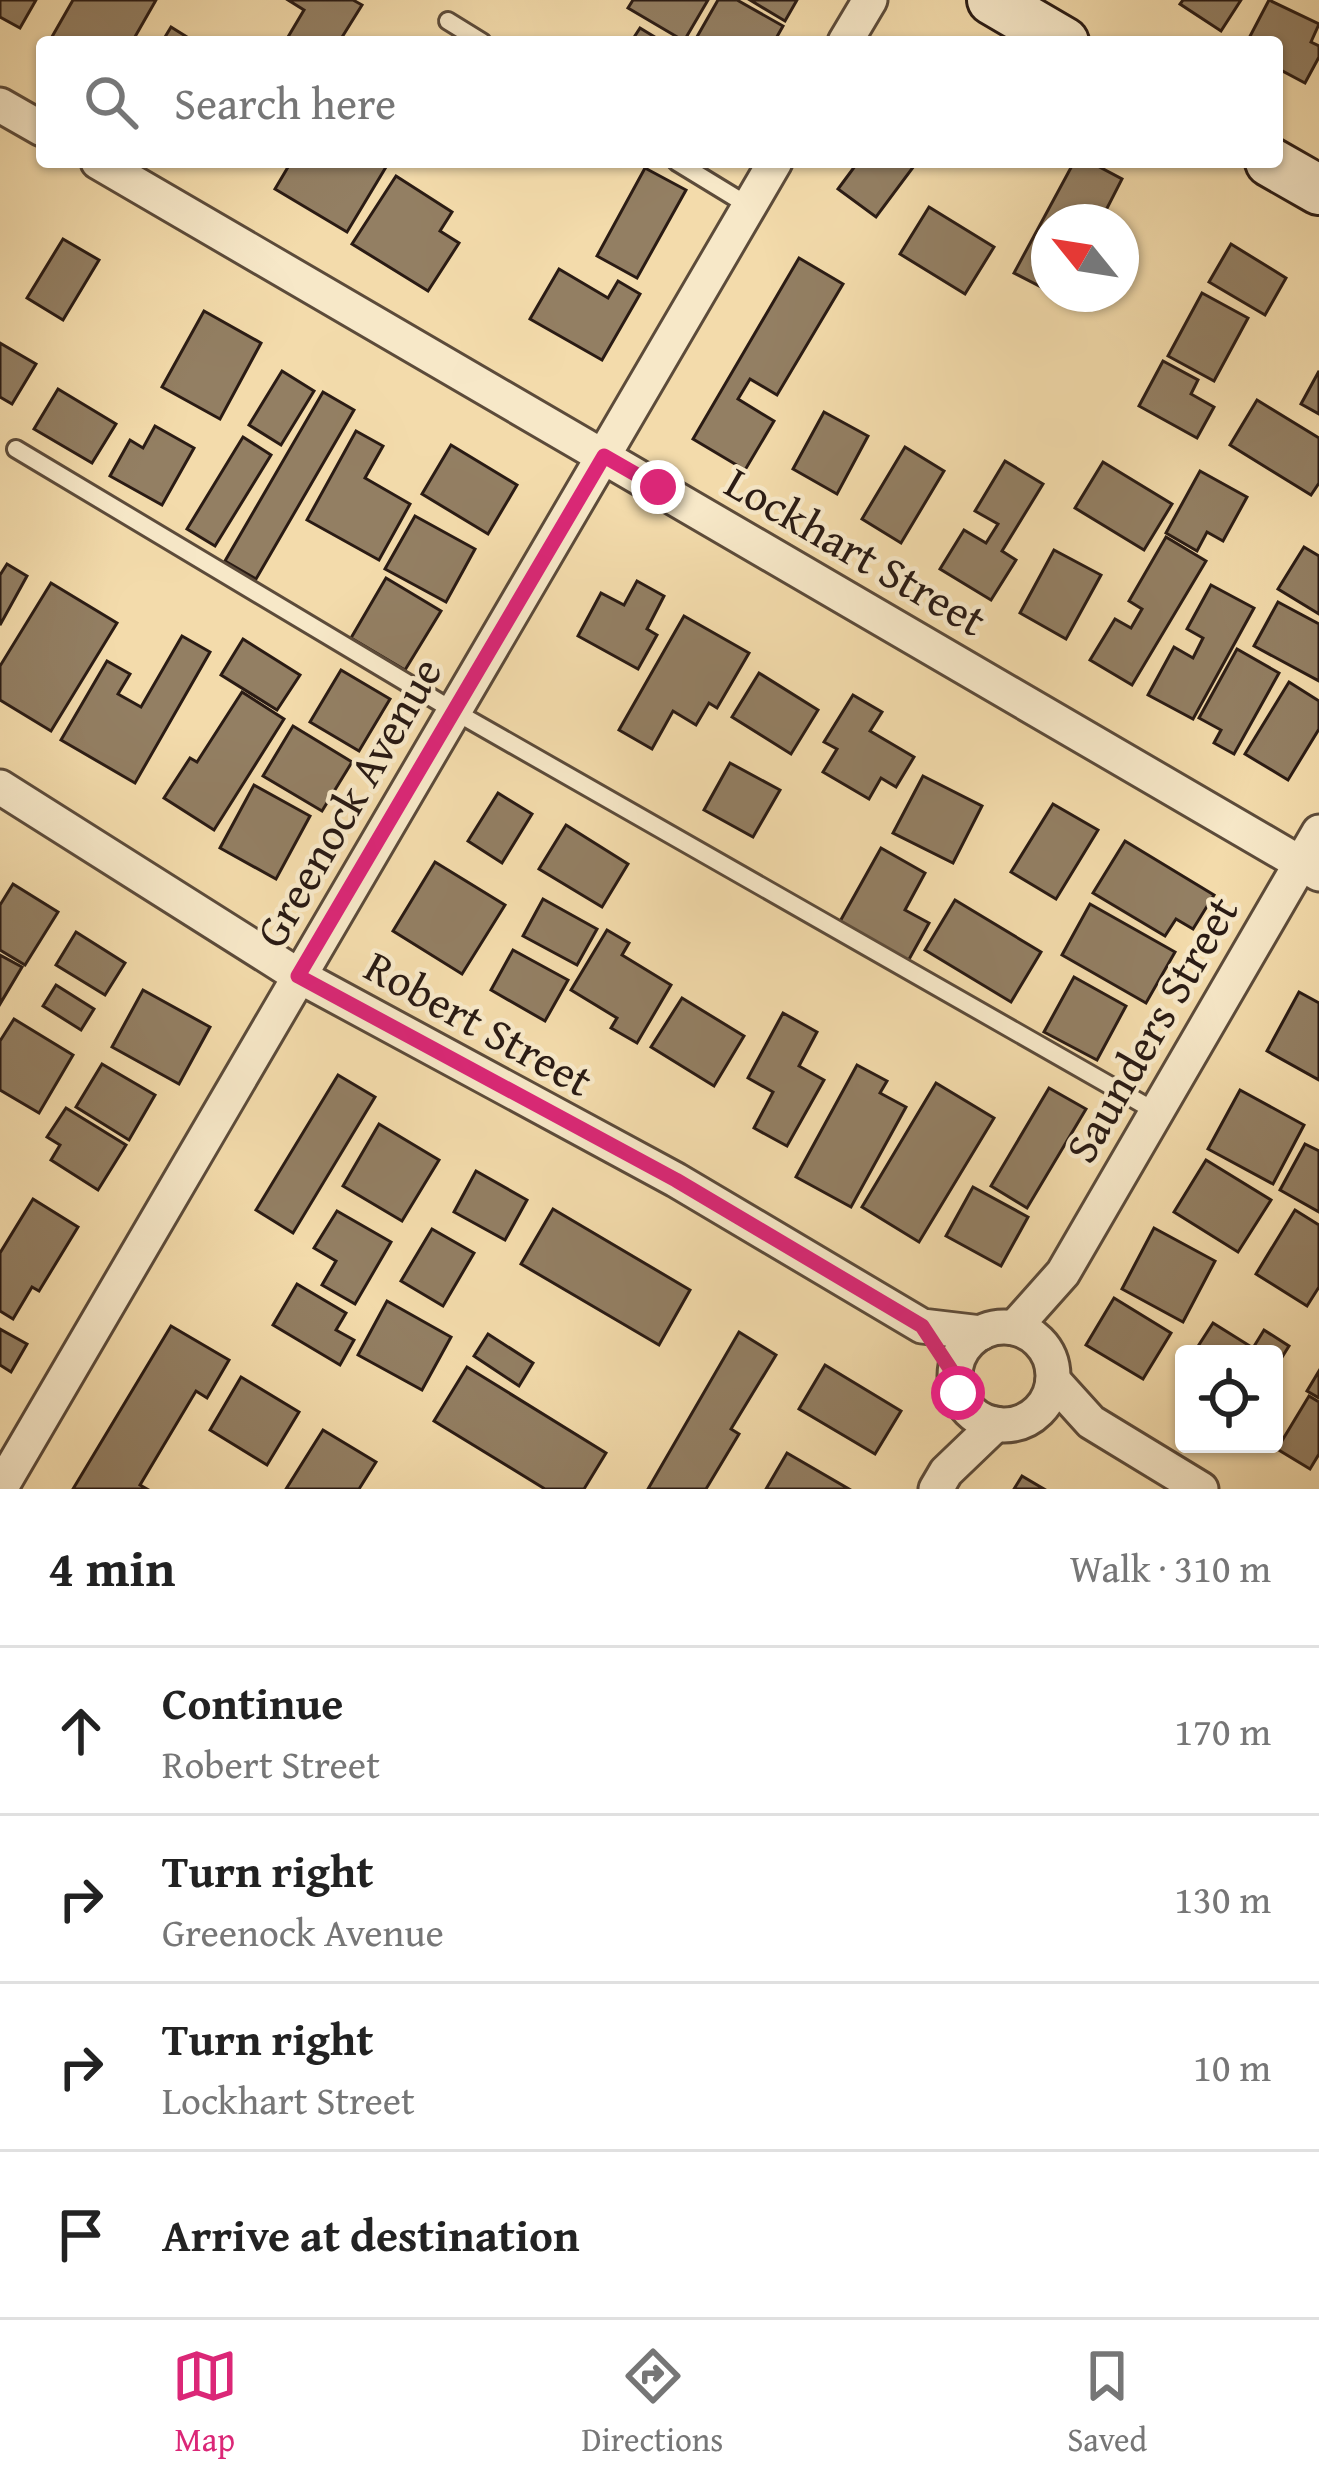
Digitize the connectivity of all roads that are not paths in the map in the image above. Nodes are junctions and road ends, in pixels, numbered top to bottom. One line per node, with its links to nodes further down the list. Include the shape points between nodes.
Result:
1 (870, 0): 5 (street)
2 (992, 0): 6 (street)
3 (448, 21): 4 (lane)
4 (472, 36)
5 (849, 36)
6 (1054, 36)
7 (0, 105): 8 (street)
8 (36, 126)
9 (108, 168): 16 (street, Lockhart Street)
10 (687, 168): 14 (lane)
11 (771, 168): 14 (street, Greenock Avenue)
12 (1280, 168): 13 (street)
13 (1319, 190)
14 (749, 206): 16 (street, Greenock Avenue)
15 (16, 449): 17 (lane)
16 (604, 456): 17 (street, Greenock Avenue); 20 (street, Lockhart Street)
17 (454, 711): 21 (street, Greenock Avenue); 22 (lane)
18 (0, 787): 21 (street, Robert Street)
19 (1319, 832): 20 (street, Saunders Street)
20 (1310, 868): 22 (street, Saunders Street)
21 (298, 976): 24 (street, Robert Street, via 676,1180); 31 (street, Greenock Avenue)
22 (1153, 1110): 23 (street, Saunders Street)
23 (1063, 1273): 25 (street, Saunders Street); 26 (street, Saunders Street)
24 (922, 1326): 25 (street, Robert Street); 27 (street, Robert Street)
25 (998, 1330): 26 (street); 27 (street, Saunders Street, via 959,1358)
26 (1049, 1364): 28 (street, Saunders Street, via 1048,1396); 29 (street)
27 (958, 1388): 28 (street, via 980,1418); 30 (street, Saunders Street)
28 (1013, 1421): 29 (street); 30 (street, Saunders Street)
29 (1091, 1422): 32 (street)
30 (941, 1480)
31 (0, 1489)
32 (1202, 1489)

